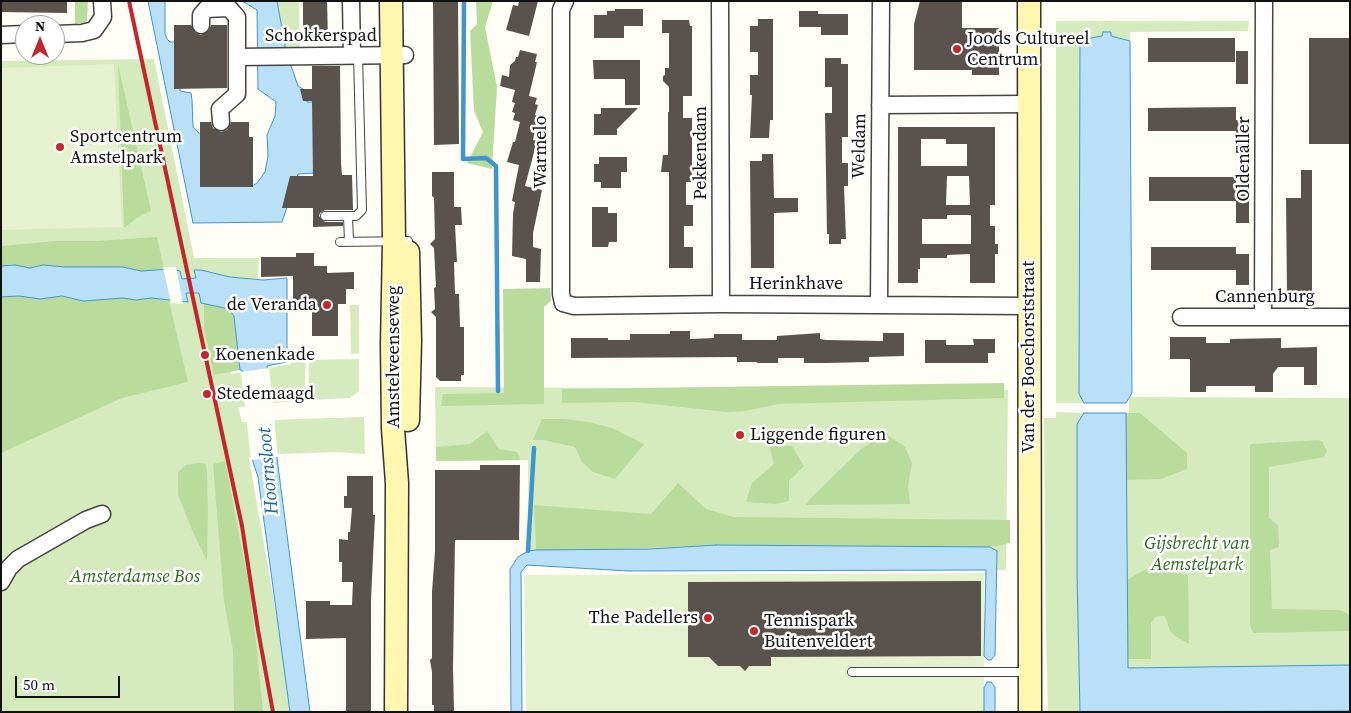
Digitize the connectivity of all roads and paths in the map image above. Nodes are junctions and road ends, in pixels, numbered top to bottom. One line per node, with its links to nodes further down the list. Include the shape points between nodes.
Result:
1 (102, 1): 12 (street, via 103,17 94,30)
2 (351, 1): 14 (street)
3 (391, 1): 15 (main road, Amstelveenseweg)
4 (404, 1): 15 (main road, Amstelveenseweg)
5 (565, 1): 25 (street, Warmelo, via 561,10)
6 (720, 1): 26 (street, Pekkendam)
7 (881, 1): 18 (street)
8 (1029, 1): 17 (main road, Van der Boechorststraat)
9 (1264, 1): 29 (street, Oldenaller)
10 (201, 25): 16 (street, via 206,9 229,8 237,17)
11 (15, 34): 13 (street)
12 (65, 34)
13 (1, 35)
14 (355, 55): 15 (street, Schokkerspad); 16 (street, Schokkerspad); 21 (lane, via 362,210 356,216)
15 (398, 56): 22 (main road, Amstelveenseweg)
16 (237, 57): 19 (street, via 237,94 220,109)
17 (1029, 104): 18 (street, Weldam); 28 (main road, Van der Boechorststraat)
18 (880, 105): 27 (street, Weldam)
19 (221, 122)
20 (325, 216): 21 (lane)
21 (348, 216): 24 (lane)
22 (401, 241): 24 (lane); 36 (main road, Amstelveenseweg, via 392,344 397,483); 37 (main road, Amstelveenseweg, via 410,341 406,484)
23 (340, 242): 24 (lane)
24 (349, 242)
25 (563, 303): 26 (street, Herinkhave, via 574,306)
26 (721, 304): 27 (street, Herinkhave)
27 (879, 305): 28 (street, Herinkhave)
28 (1029, 306): 35 (main road, Van der Boechorststraat)
29 (1263, 316): 30 (street, Cannenburg); 31 (street, Cannenburg)
30 (1350, 317)
31 (1181, 318)
32 (102, 514): 33 (street, via 68,530)
33 (4, 569)
34 (852, 672): 35 (lane)
35 (1030, 672): 38 (main road, Van der Boechorststraat)
36 (396, 712)
37 (408, 712)
38 (1030, 712)

